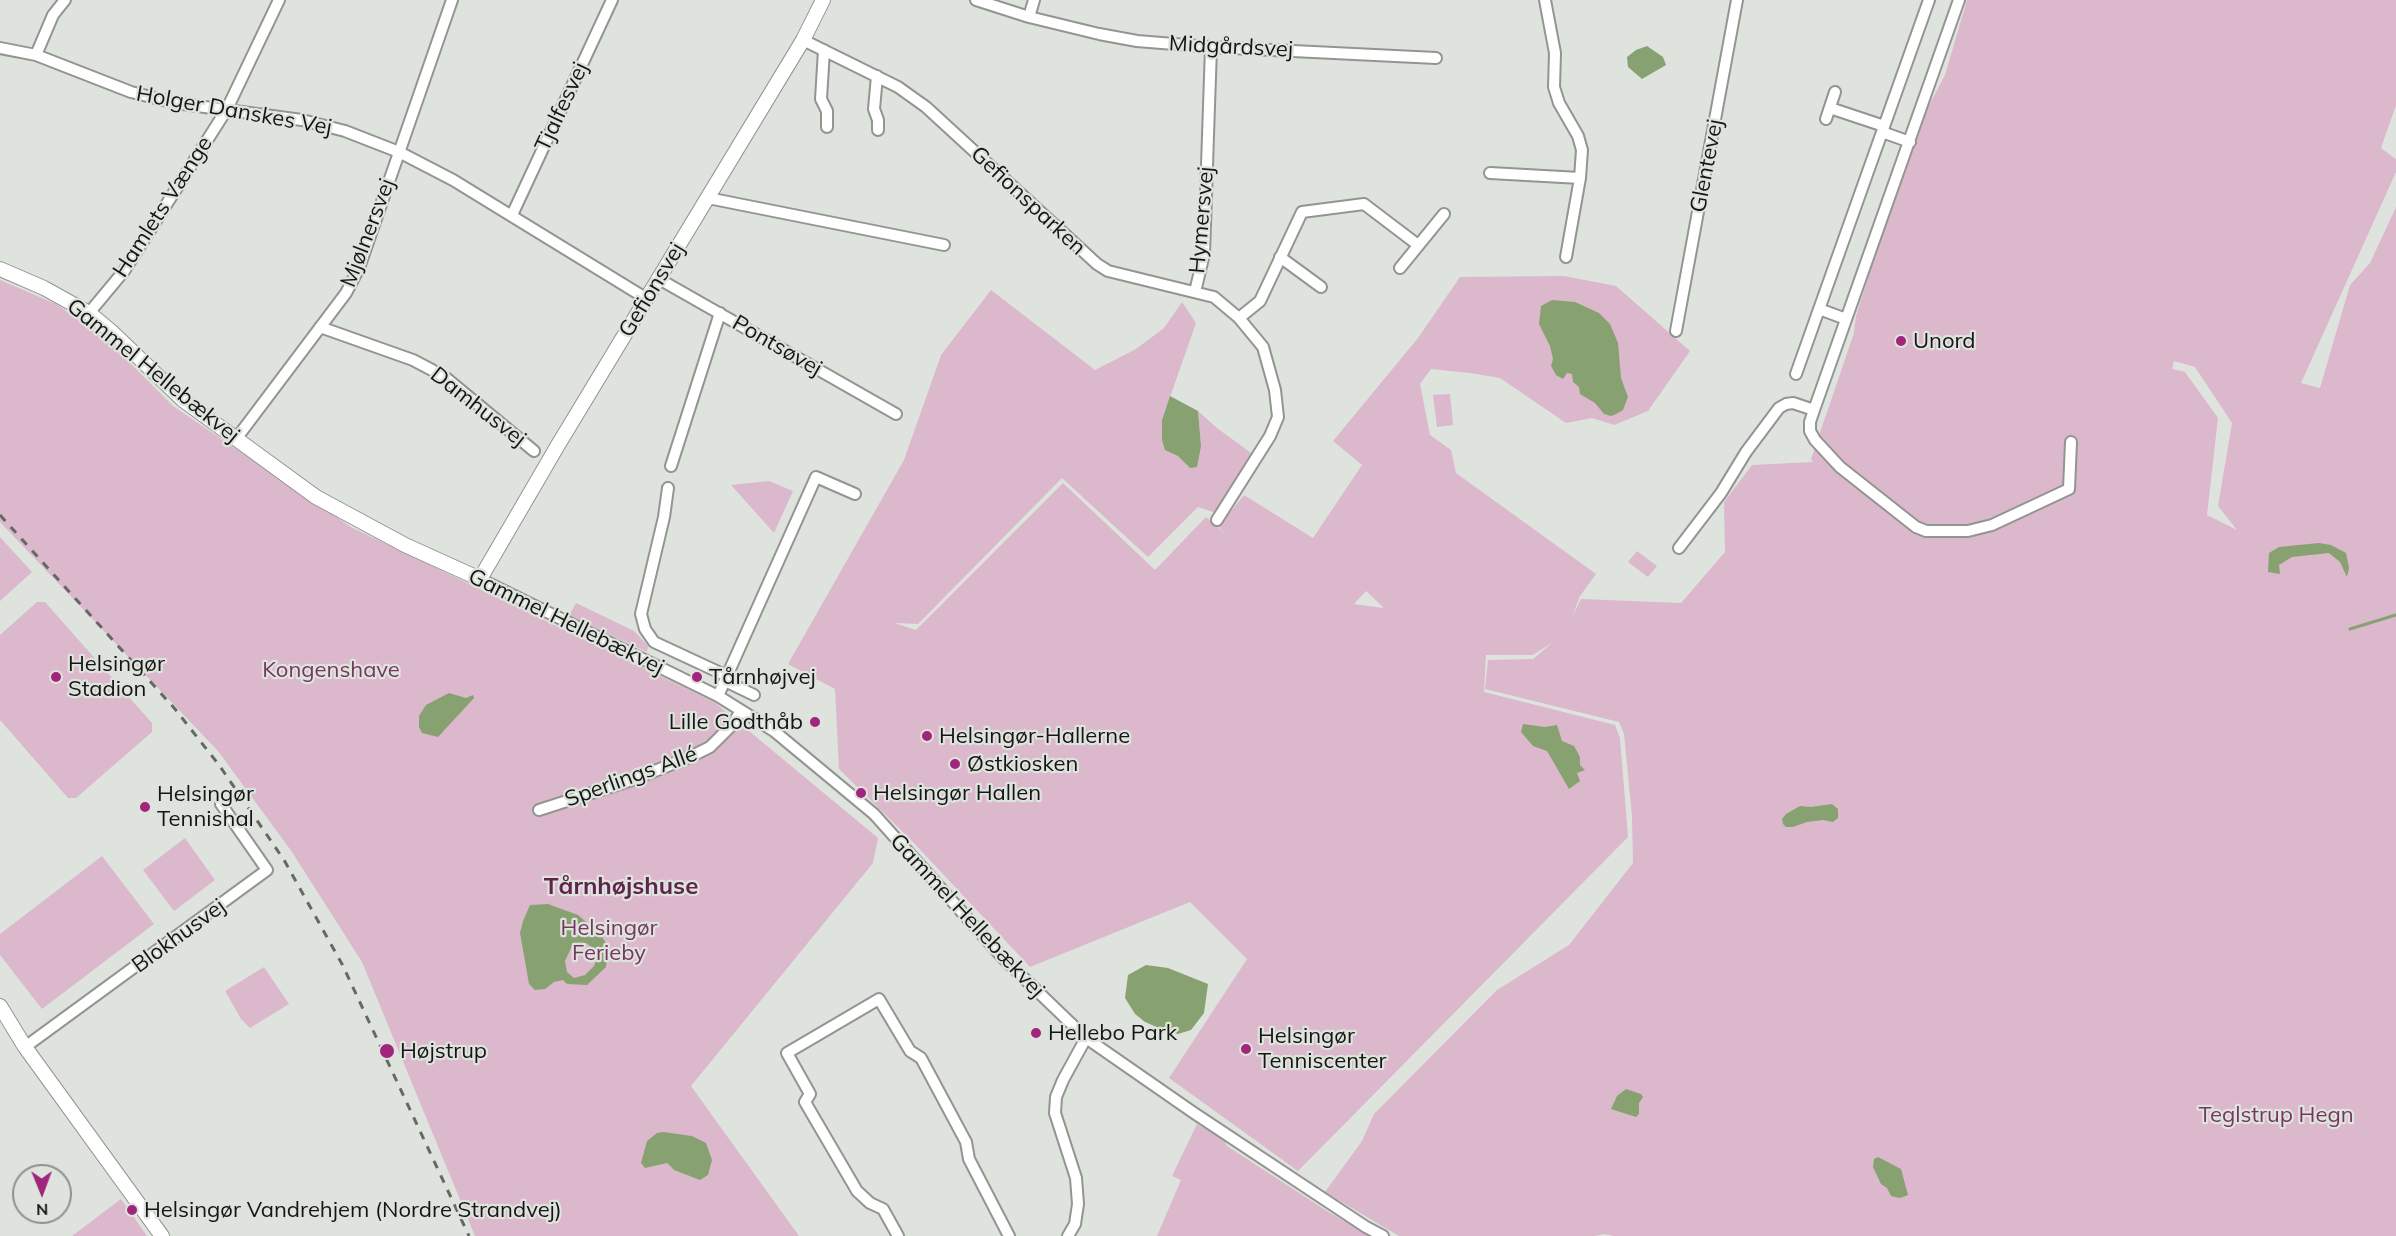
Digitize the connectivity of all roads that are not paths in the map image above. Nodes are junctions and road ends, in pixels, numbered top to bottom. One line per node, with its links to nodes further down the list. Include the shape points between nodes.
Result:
1 (65, 0): 17 (street, via 53,15)
2 (279, 0): 22 (street, Hamlets Vænge)
3 (452, 0): 28 (street, Mjølnersvej)
4 (612, 0): 33 (street, Tjalfesvej)
5 (823, 0): 13 (main road, Gefionsvej)
6 (976, 0): 12 (street, Midgårdsvej)
7 (1034, 0): 12 (street)
8 (1545, 0): 30 (street, via 1555,53 1554,87 1578,136 1582,150)
9 (1737, 0): 50 (street, Glentevej)
10 (1929, 0): 25 (street)
11 (1959, 0): 27 (street)
12 (1029, 17): 14 (street, Midgårdsvej, via 1137,41)
13 (803, 40): 16 (street, Gefionsparken); 31 (main road, Gefionsvej)
14 (1211, 47): 18 (street, Midgårdsvej); 42 (street, Hymersvej, via 1204,254)
15 (0, 48): 17 (street, Holger Danskes Vej)
16 (824, 50): 19 (street, Gefionsparken); 24 (street, via 821,99 827,111)
17 (36, 55): 22 (street, Holger Danskes Vej, via 131,92 175,103)
18 (1436, 58)
19 (877, 76): 26 (street, via 874,109); 42 (street, Gefionsparken, via 926,107 1097,264 1121,276)
20 (1835, 92): 21 (street)
21 (1830, 108): 23 (street); 25 (street)
22 (227, 109): 28 (street, Holger Danskes Vej, via 302,120 345,131); 45 (street, Hamlets Vænge, via 124,271)
23 (1826, 119)
24 (827, 128)
25 (1883, 129): 27 (street); 44 (street)
26 (879, 130)
27 (1910, 142): 48 (street)
28 (399, 152): 33 (street, Holger Danskes Vej); 49 (street, Mjølnersvej, via 359,268)
29 (1490, 173): 30 (street)
30 (1580, 178): 37 (street)
31 (708, 198): 34 (street); 40 (main road, Gefionsvej)
32 (1444, 214): 35 (street)
33 (512, 215): 43 (street, Holger Danskes Vej)
34 (944, 245)
35 (1418, 245): 36 (street, via 1364,204 1302,212); 38 (street)
36 (1280, 257): 41 (street); 47 (street, via 1260,301)
37 (1566, 257)
38 (1400, 268)
39 (0, 269): 45 (main road, Gammel Hellebækvej)
40 (659, 279): 43 (main road, Gefionsvej); 46 (street, Pontsøvej)
41 (1321, 287)
42 (1195, 292): 47 (street, Hymersvej, via 1214,297)
43 (647, 299): 62 (main road, Gefionsvej)
44 (1819, 309): 48 (street); 51 (street)
45 (89, 313): 54 (main road, Gammel Hellebækvej, via 183,400)
46 (720, 314): 53 (street, Pontsøvej); 57 (street)
47 (1239, 318): 60 (street, Hymersvej, via 1263,347 1278,417)
48 (1846, 319): 52 (street)
49 (320, 327): 54 (street, Mjølnersvej); 56 (street, Damhusvej, via 413,360 446,378)
50 (1676, 331)
51 (1796, 374)
52 (1814, 410): 55 (street, via 1810,431 1815,440 1840,467 1926,531 1968,531 1992,525 2069,489); 61 (street, via 1793,403 1779,408)
53 (896, 414)
54 (236, 439): 62 (main road, Gammel Hellebækvej, via 349,516)
55 (2071, 442)
56 (534, 451)
57 (670, 466)
58 (668, 488): 63 (street, via 641,614 645,629 654,642)
59 (855, 494): 63 (street, via 816,477)
60 (1217, 520)
61 (1679, 548)
62 (480, 579): 65 (street, Gammel Hellebækvej)
63 (726, 678): 64 (street); 65 (street)
64 (754, 695)
65 (718, 696): 66 (street, Gammel Hellebækvej)
66 (741, 711): 68 (street, Sperlings Allé, via 710,747 692,756 635,780); 70 (street, Gammel Hellebækvej, via 774,731 874,814 1004,960)
67 (221, 804): 71 (street, Blokhusvej, via 267,870)
68 (539, 810)
69 (0, 1006): 71 (main road)
70 (1086, 1038): 75 (street, via 1056,1097 1055,1113 1076,1178 1078,1204); 76 (street, Gammel Hellebækvej)
71 (25, 1047): 72 (main road)
72 (162, 1236)
73 (898, 1236): 74 (street, via 883,1209 857,1191 805,1102 810,1094 787,1053 879,999 910,1051 921,1058 966,1142 969,1160)
74 (1009, 1236)
75 (1068, 1236)
76 (1383, 1236)

